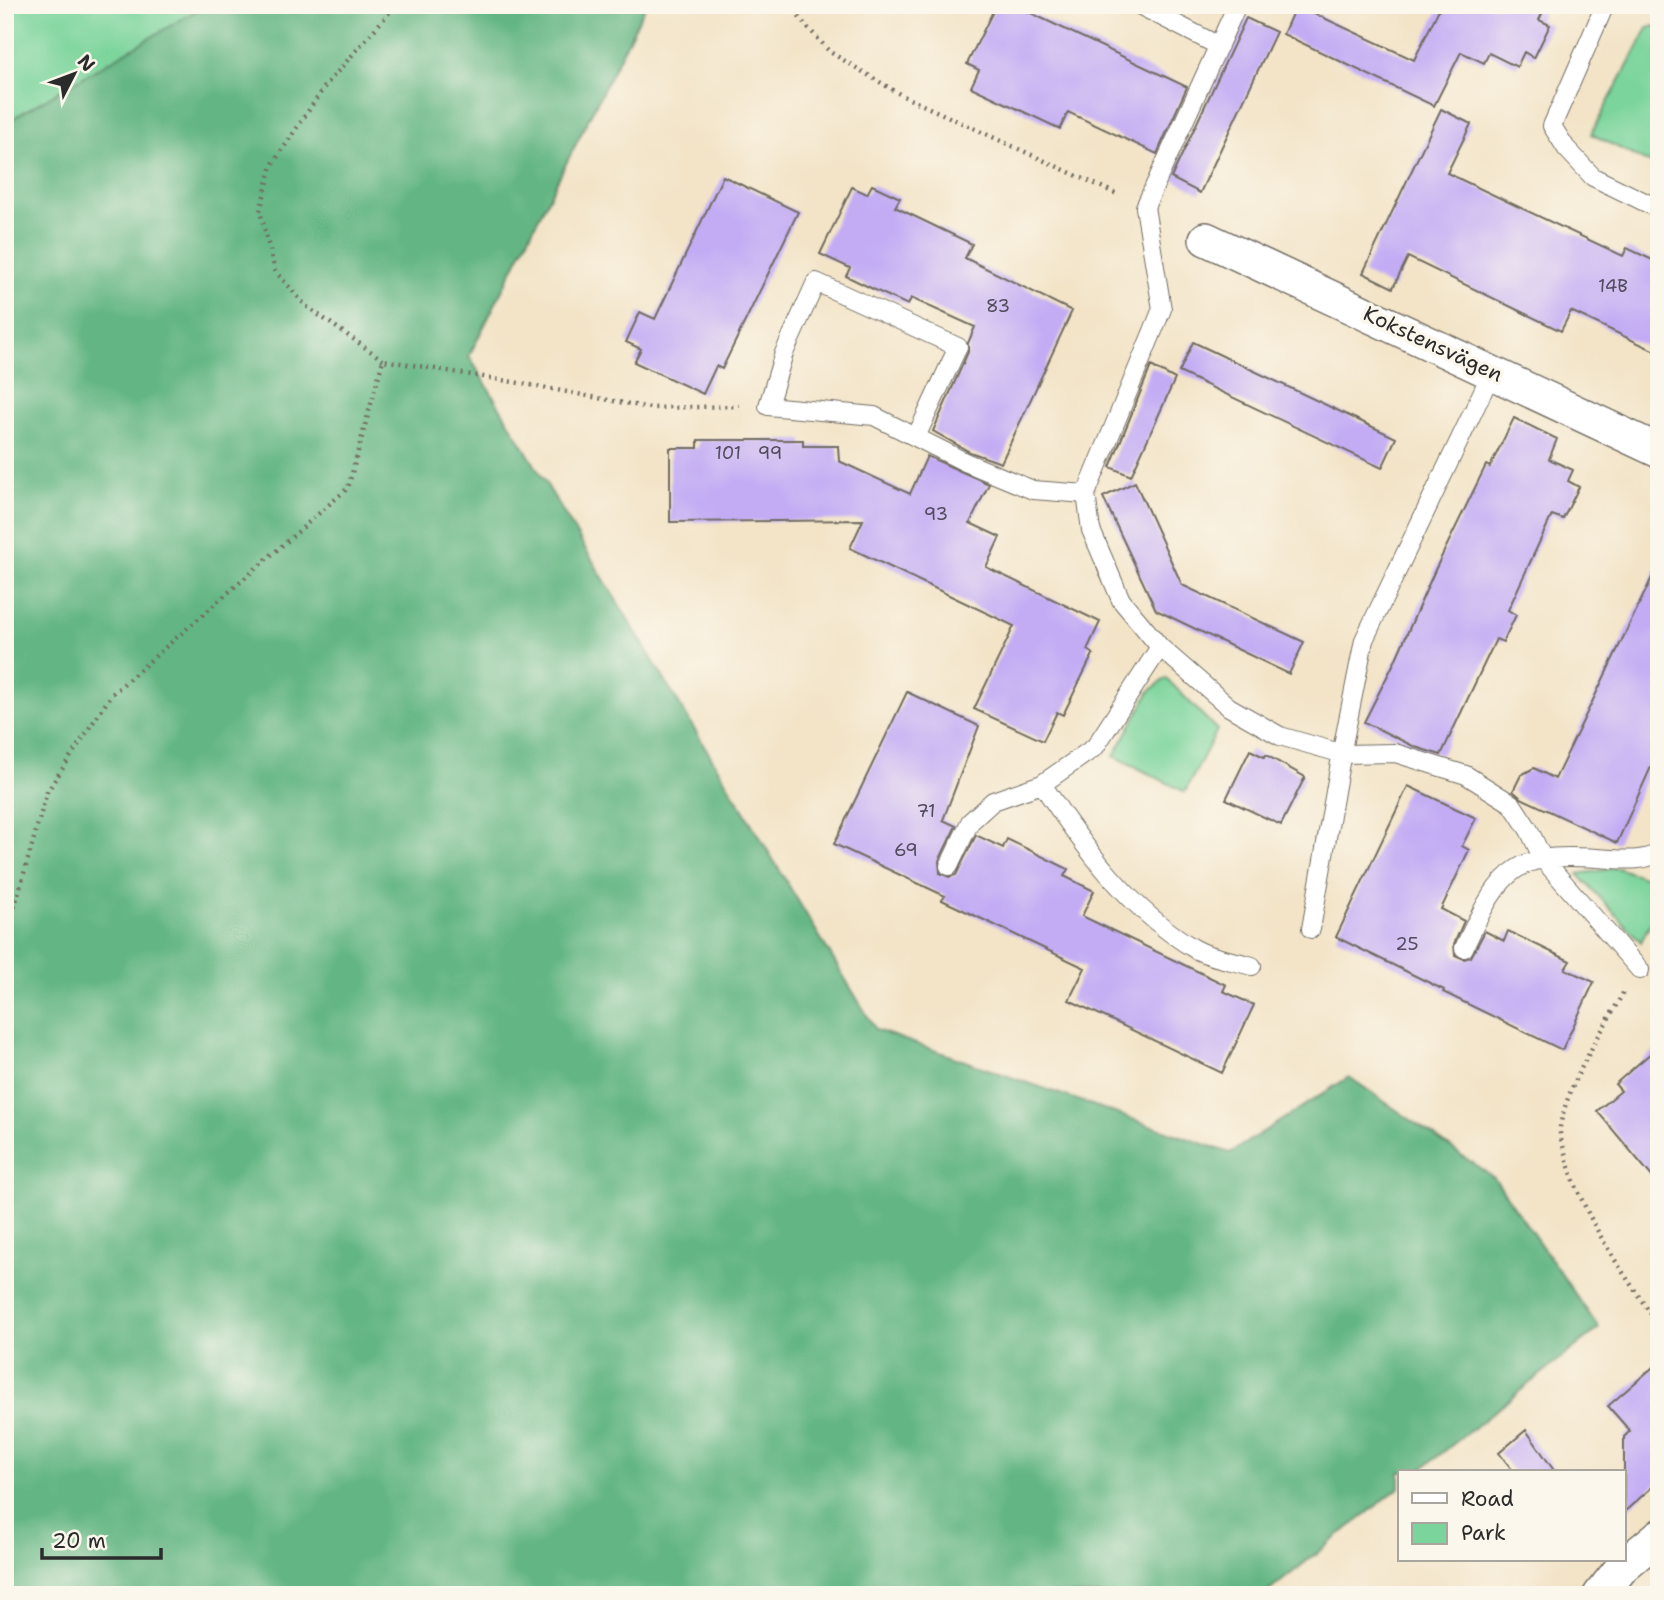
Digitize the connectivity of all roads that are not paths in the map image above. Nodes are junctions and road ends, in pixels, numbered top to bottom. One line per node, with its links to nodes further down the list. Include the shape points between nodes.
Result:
1 (1139, 5): 4 (lane)
2 (1237, 5): 4 (lane)
3 (1605, 5): 5 (lane, via 1552,126 1593,177)
4 (1219, 46): 10 (lane, via 1145,207 1162,309)
5 (1659, 209)
6 (1206, 239): 7 (street, Kokstensvägen)
7 (1492, 372): 9 (street, Kokstensvägen); 12 (lane, via 1364,640)
8 (916, 437): 8 (lane, via 874,415 768,406 784,353 816,282 958,347); 10 (lane, via 1033,490)
9 (1659, 451)
10 (1086, 494): 11 (lane, via 1091,530 1121,600)
11 (1160, 647): 12 (lane, via 1229,707 1280,736); 13 (lane, via 1095,747)
12 (1343, 754): 15 (lane, via 1395,753 1466,775 1512,804); 17 (lane)
13 (1042, 784): 16 (lane, via 993,801 970,822); 19 (lane, via 1073,831 1158,923 1198,951)
14 (1659, 852): 15 (lane, via 1651,858 1623,860)
15 (1543, 859): 18 (lane, via 1508,873 1482,908); 20 (lane)
16 (949, 866)
17 (1311, 929)
18 (1464, 948)
19 (1252, 966)
20 (1640, 970)
21 (1659, 1535): 22 (street, via 1623,1566)
22 (1600, 1595)

